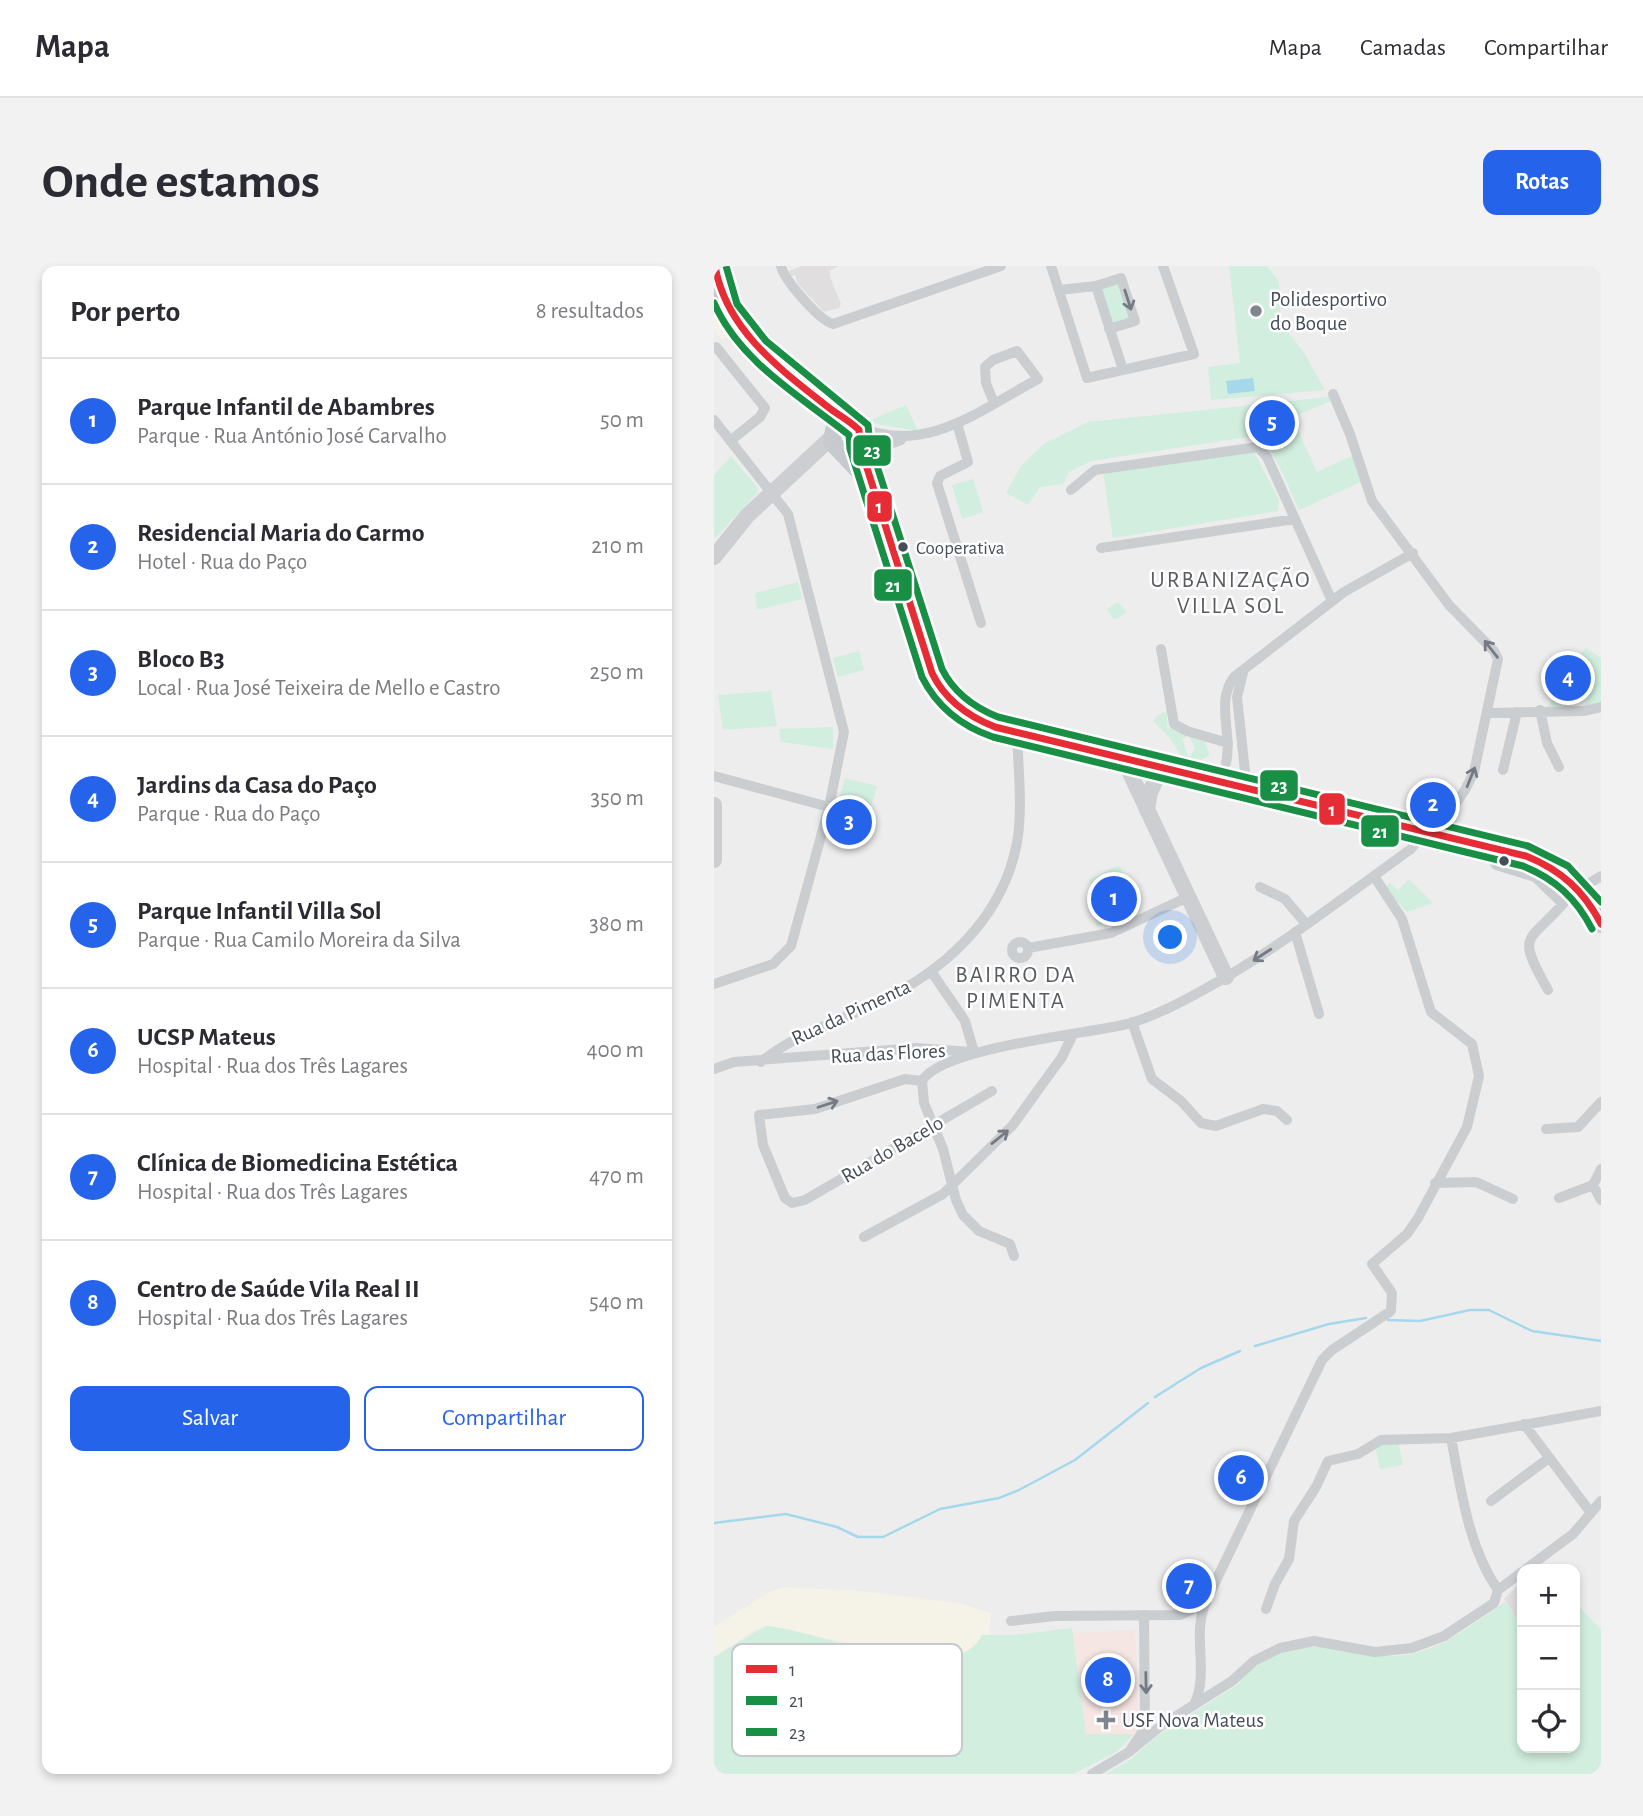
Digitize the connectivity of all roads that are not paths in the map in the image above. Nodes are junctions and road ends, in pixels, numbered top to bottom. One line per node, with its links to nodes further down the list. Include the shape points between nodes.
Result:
1 (715, 266): 11 (main road, via 719,290 735,320)
2 (781, 266): 3 (street, via 785,278 834,324)
3 (1001, 266)
4 (1051, 266): 7 (street)
5 (1163, 266): 10 (street, via 1194,354)
6 (1096, 286): 7 (street); 8 (street); 8 (street, one-way to 8, via 1121,278 1135,321)
7 (1060, 294): 10 (street, via 1087,378)
8 (1109, 329): 10 (street)
9 (716, 347): 20 (street, via 765,408)
10 (1123, 370)
11 (804, 388): 14 (main road); 17 (main road)
12 (1333, 394): 28 (street, via 1368,494)
13 (994, 403): 13 (street, via 1038,379 1017,351 985,367); 15 (street)
14 (850, 423): 17 (main road, via 837,426); 18 (street); 21 (main road, via 859,430)
15 (957, 423): 19 (street); 31 (street, via 968,463 940,475 937,483)
16 (715, 424): 20 (street)
17 (832, 435): 21 (main road, via 835,447); 22 (street)
18 (883, 436): 19 (street); 21 (street)
19 (910, 438): 23 (street, via 879,448)
20 (730, 440): 25 (street)
21 (855, 447): 22 (street); 23 (main road)
22 (802, 467): 25 (street)
23 (871, 483): 40 (main road, via 937,684 975,718)
24 (1071, 489): 26 (street, via 1095,470 1254,447 1267,457)
25 (772, 493): 29 (street, via 738,524); 49 (street, via 788,514 842,722 843,743)
26 (1295, 519): 27 (street); 30 (street)
27 (1101, 548)
28 (1413, 553): 30 (street); 39 (street, one-way to 28, via 1498,657 1449,605)
29 (714, 557)
30 (1332, 601): 33 (street)
31 (981, 623)
32 (1161, 649): 41 (street, via 1174,724)
33 (1247, 667): 36 (street, via 1238,686); 37 (street, via 1227,687)
34 (1601, 707): 35 (street)
35 (1540, 710): 38 (street); 44 (street, via 1547,743)
36 (1238, 711): 37 (street); 47 (street)
37 (1226, 712): 41 (street)
38 (1517, 712): 39 (street); 45 (street)
39 (1487, 713): 51 (street, one-way to 39, via 1471,778)
40 (1017, 731): 42 (main road); 63 (street, Rua da Pimenta, via 1017,841 1003,891 981,926)
41 (1228, 743): 47 (street)
42 (1122, 757): 43 (main road); 50 (street)
43 (1162, 767): 47 (main road); 50 (street)
44 (1559, 767)
45 (1503, 770)
46 (714, 776): 49 (street)
47 (1232, 776): 51 (main road)
48 (714, 805): 53 (street)
49 (829, 807): 65 (street, via 787,952 769,966)
50 (1147, 810): 58 (street)
51 (1430, 832): 52 (main road); 54 (street)
52 (1496, 848): 57 (main road, via 1539,861); 57 (street, via 1496,865)
53 (714, 860)
54 (1374, 876): 59 (street); 80 (street, via 1402,919 1432,1012 1467,1039 1478,1059 1479,1084 1471,1116)
55 (1601, 876): 57 (street)
56 (1260, 887): 59 (street, via 1285,899)
57 (1573, 894): 60 (main road); 66 (street, via 1527,945)
58 (1188, 897): 62 (street, via 1111,933); 64 (street)
59 (1306, 924): 61 (street)
60 (1601, 924)
61 (1295, 932): 64 (street, one-way to 64); 67 (street)
62 (1028, 948)
63 (931, 971): 70 (street, via 964,1019); 71 (street, Rua da Pimenta, via 886,999 785,1043)
64 (1226, 977): 68 (street)
65 (714, 984)
66 (1548, 990)
67 (1319, 1014)
68 (1132, 1022): 69 (street); 76 (street, via 1152,1079 1201,1123 1216,1126 1263,1109 1277,1111)
69 (1073, 1034): 70 (street); 81 (street, one-way to 69, via 1013,1126)
70 (974, 1052): 71 (street, Rua das Flores, via 916,1048); 73 (street, via 930,1071)
71 (761, 1062): 72 (street, via 734,1062)
72 (714, 1069)
73 (922, 1081): 77 (street, via 923,1100); 77 (street, Rua do Bacelo, one-way to 73, via 805,1200 792,1203 783,1195 763,1145 760,1114 808,1110 899,1080)
74 (992, 1091): 77 (street, Rua do Bacelo)
75 (1601, 1102): 78 (street, via 1578,1127)
76 (1287, 1120)
77 (933, 1125): 81 (street)
78 (1546, 1129)
79 (1601, 1169): 82 (street)
80 (1435, 1184): 84 (street, via 1476,1182); 98 (street, via 1410,1231 1372,1264 1392,1293 1391,1311 1322,1360)
81 (951, 1185): 86 (street, via 934,1201); 87 (street, via 968,1221 979,1231 1006,1241)
82 (1593, 1185): 83 (street); 85 (street)
83 (1559, 1198)
84 (1513, 1199)
85 (1601, 1200)
86 (863, 1237)
87 (1014, 1256)
88 (1601, 1411): 89 (street)
89 (1524, 1424): 90 (street); 91 (street)
90 (1451, 1438): 97 (street, via 1472,1530); 99 (street, via 1381,1440 1358,1454 1328,1461 1294,1521 1288,1562)
91 (1549, 1458): 92 (street); 94 (street)
92 (1491, 1501)
93 (1601, 1501): 94 (street)
94 (1591, 1513): 95 (street, via 1573,1534)
95 (1533, 1564)
96 (1517, 1576): 97 (street)
97 (1498, 1590): 105 (street, via 1494,1604 1423,1646 1375,1651 1298,1642 1254,1661)
98 (1211, 1591): 101 (street, via 1199,1606); 103 (street)
99 (1266, 1609)
100 (1144, 1615): 101 (street); 102 (street, via 1054,1616); 107 (street, one-way to 107)
101 (1180, 1615): 103 (street, via 1192,1618)
102 (1011, 1622)
103 (1199, 1627): 104 (street)
104 (1201, 1673): 105 (street, via 1210,1682); 106 (street)
105 (1229, 1683): 106 (street)
106 (1194, 1705): 108 (street)
107 (1147, 1713): 108 (street, via 1152,1722); 109 (street, via 1144,1730)
108 (1162, 1726): 109 (street)
109 (1129, 1752): 110 (street)
110 (1092, 1774)

